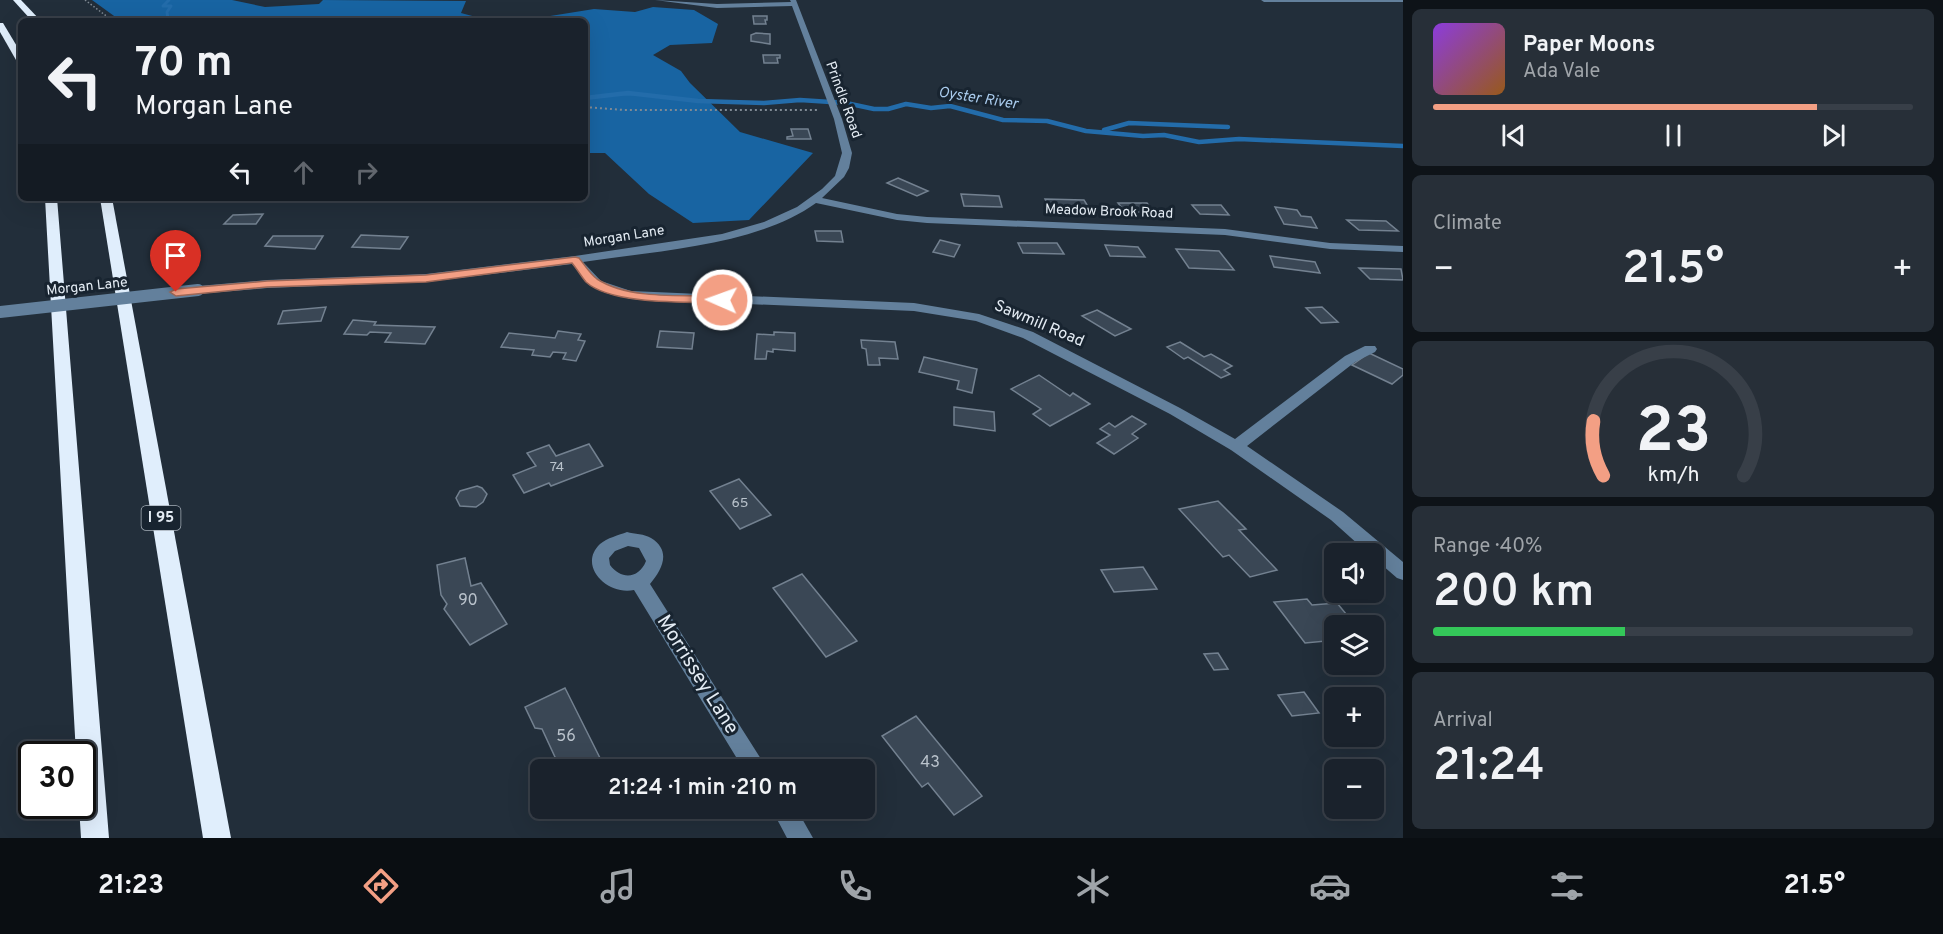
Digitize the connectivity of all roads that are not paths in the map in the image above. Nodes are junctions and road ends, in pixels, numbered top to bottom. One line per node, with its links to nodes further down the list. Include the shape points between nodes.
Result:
1 (16, 0): 7 (highway)
2 (658, 0): 5 (street)
3 (1264, 0): 4 (street)
4 (1403, 0)
5 (703, 3): 6 (street)
6 (791, 3): 10 (street, Prindle Road, via 846,144 847,160 839,177)
7 (34, 18)
8 (0, 25): 9 (highway)
9 (18, 55)
10 (815, 200): 13 (street, Meadow Brook Road, via 927,220 1225,232 1330,246); 14 (street, Morgan Lane, via 784,218 723,237)
11 (51, 201): 22 (highway)
12 (107, 201): 23 (highway, I 95)
13 (1403, 249)
14 (575, 260): 15 (street, Morgan Lane, bridge, via 426,278 267,284); 17 (street, Sawmill Road, via 597,284 630,295 914,307 979,318 1028,335)
15 (0, 312)
16 (1370, 349): 17 (street, via 1350,359)
17 (1236, 446): 18 (street, Sawmill Road, via 1337,516)
18 (1403, 573)
19 (638, 581): 20 (street, Morrissey Lane)
20 (750, 759)
21 (789, 819): 24 (street)
22 (95, 838)
23 (217, 838)
24 (801, 838)

